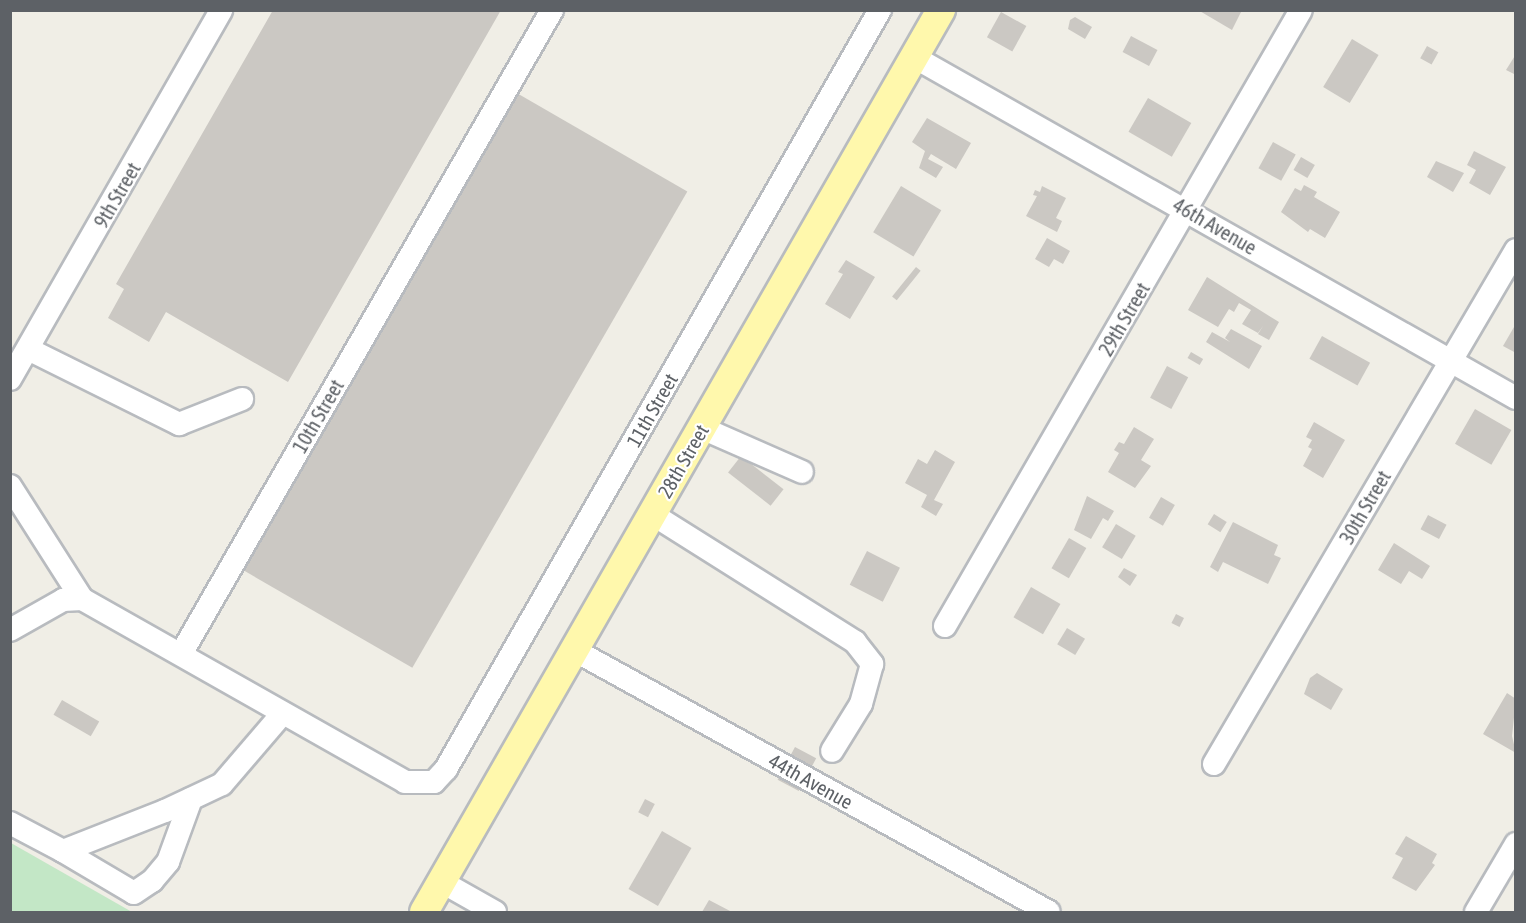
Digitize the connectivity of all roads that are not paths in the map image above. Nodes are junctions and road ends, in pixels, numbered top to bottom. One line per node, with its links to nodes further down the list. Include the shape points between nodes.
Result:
1 (221, 10): 9 (street, 9th Street)
2 (552, 10): 22 (street, 10th Street)
3 (880, 10): 23 (street, 11th Street, via 446,769 434,782 405,782)
4 (941, 10): 6 (main road, 28th Street)
5 (1301, 10): 7 (street, 29th Street)
6 (914, 57): 7 (street, 46th Avenue); 14 (main road, 28th Street)
7 (1187, 209): 10 (street, 46th Avenue); 19 (street, 29th Street)
8 (1515, 250): 10 (street, 30th Street)
9 (28, 349): 11 (street, 9th Street); 13 (street, via 179,424)
10 (1448, 362): 12 (street, 46th Avenue); 25 (street, 30th Street)
11 (10, 379)
12 (1515, 398)
13 (242, 399)
14 (702, 428): 15 (street); 17 (main road, 28th Street)
15 (802, 472)
16 (10, 486): 18 (street)
17 (652, 514): 21 (main road, 28th Street); 24 (street, via 855,642 872,664 861,704)
18 (82, 599): 20 (street, via 63,600); 22 (street)
19 (945, 626)
20 (10, 630)
21 (574, 650): 30 (main road, 28th Street); 33 (street, 44th Avenue)
22 (181, 654): 23 (street)
23 (282, 714): 26 (street, via 222,784)
24 (832, 751)
25 (1214, 764)
26 (191, 799): 29 (street); 29 (street, via 168,862 152,881 134,893)
27 (10, 823): 29 (street)
28 (1515, 844): 34 (street)
29 (63, 851)
30 (442, 882): 31 (main road, 28th Street); 32 (street)
31 (424, 912)
32 (495, 912)
33 (1048, 912)
34 (1476, 912)

